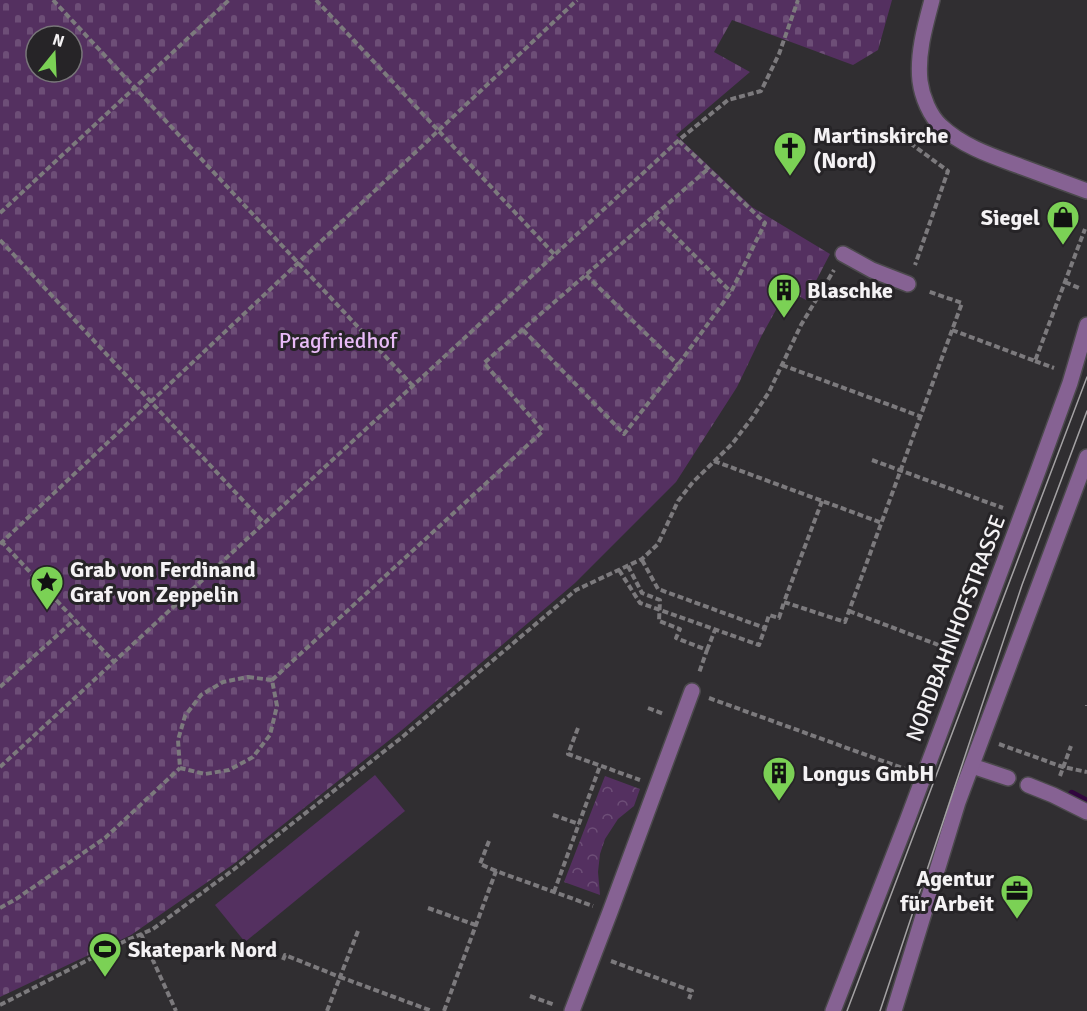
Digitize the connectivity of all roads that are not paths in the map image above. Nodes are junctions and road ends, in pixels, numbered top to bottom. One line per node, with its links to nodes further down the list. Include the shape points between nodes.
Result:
1 (932, 0): 2 (street, via 920,57 920,81 929,111 940,125 953,137 989,155)
2 (1087, 191)
3 (843, 254): 4 (street)
4 (908, 284)
5 (1087, 325): 13 (street, NORDBAHNHOFSTRASSE, via 1034,482)
6 (1087, 457): 8 (street)
7 (692, 691): 12 (street)
8 (972, 766): 9 (street); 14 (street)
9 (1008, 778)
10 (1028, 785): 11 (street)
11 (1087, 812)
12 (572, 1011)
13 (833, 1011)
14 (894, 1011)

